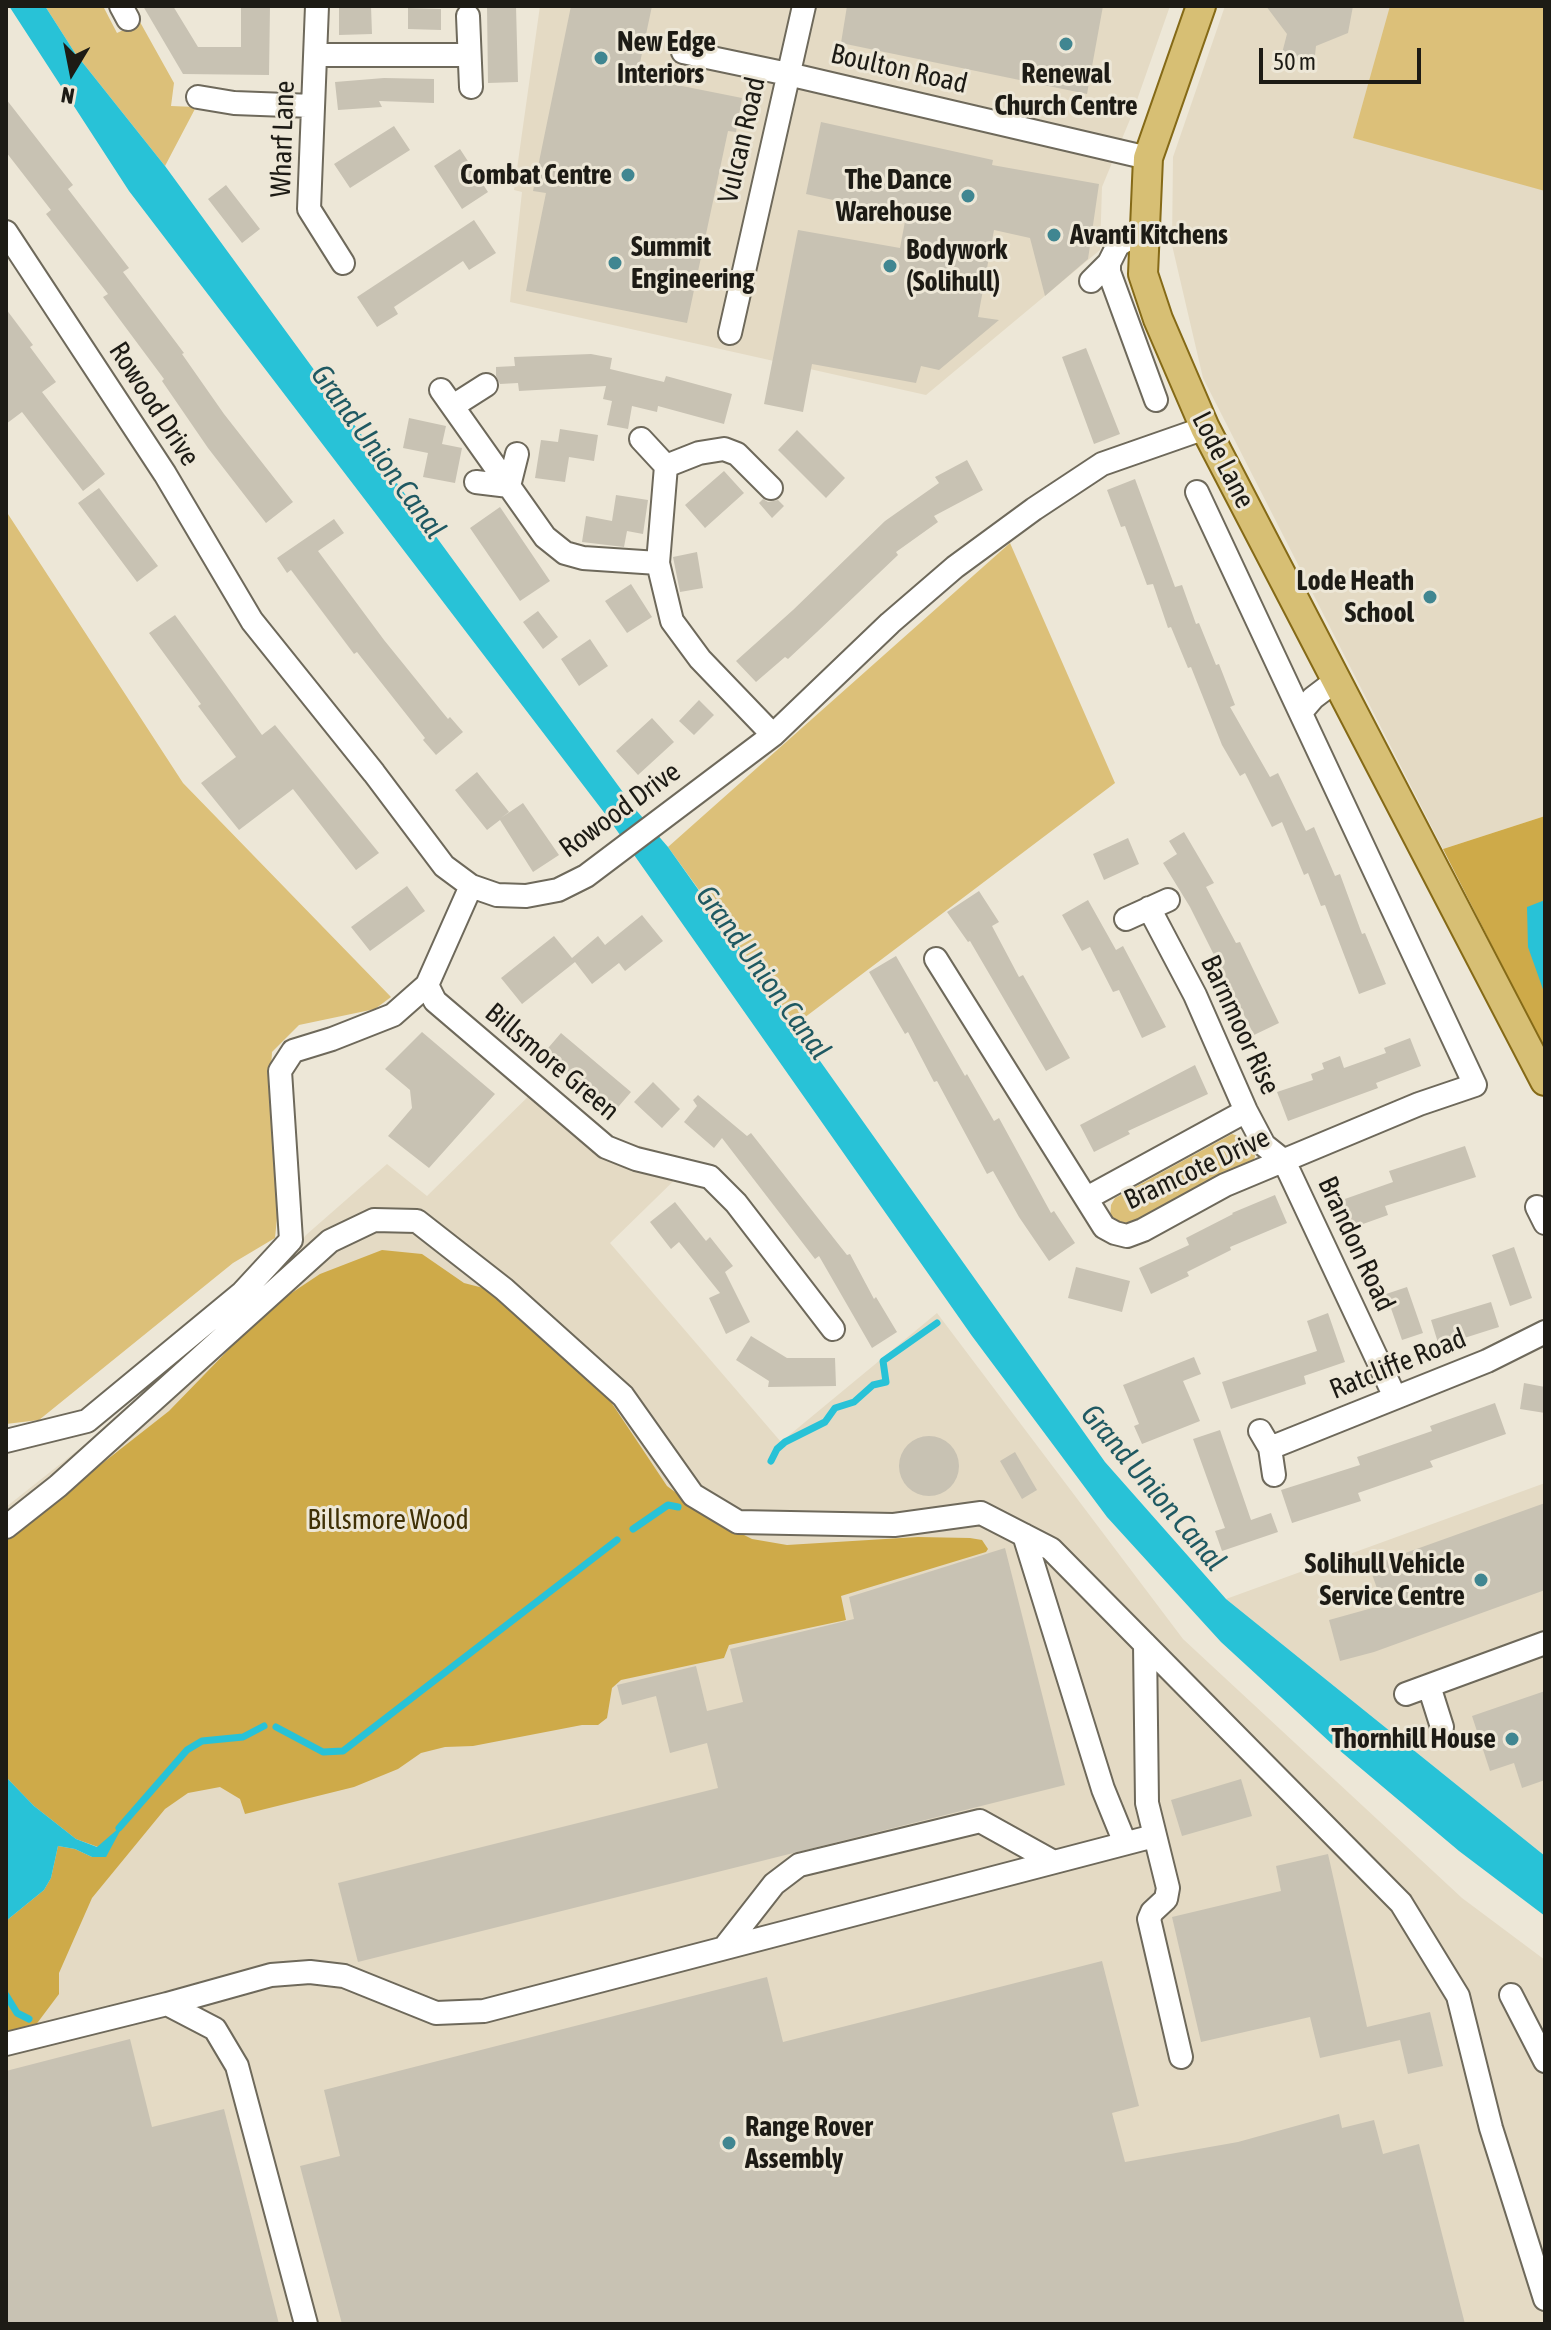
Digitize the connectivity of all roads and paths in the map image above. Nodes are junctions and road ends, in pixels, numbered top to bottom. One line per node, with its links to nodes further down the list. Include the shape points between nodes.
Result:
1 (317, 6): 6 (street, Wharf Lane)
2 (804, 6): 8 (street, Vulcan Road)
3 (1201, 6): 12 (main road, Lode Lane)
4 (468, 16): 7 (street)
5 (683, 52): 8 (street, Boulton Road)
6 (316, 55): 7 (street, Wharf Lane); 11 (street, Wharf Lane)
7 (469, 55): 9 (street)
8 (788, 74): 12 (street, Boulton Road); 18 (street, Vulcan Road)
9 (471, 87)
10 (198, 97): 11 (street)
11 (313, 106): 15 (street, Wharf Lane, via 309,209)
12 (1148, 158): 13 (main road, Lode Lane)
13 (1143, 230): 16 (street, via 1118,245); 21 (main road, Lode Lane, via 1143,274)
14 (6, 232): 33 (street, Rowood Drive, via 165,474 252,621 444,866)
15 (343, 263)
16 (1109, 263): 17 (street); 20 (street, Lode Lane)
17 (1091, 281)
18 (730, 333)
19 (486, 385): 26 (street, via 447,398)
20 (1156, 400)
21 (1205, 428): 30 (main road, Lode Lane); 32 (street, Rowood Drive, via 1102,464 1034,509 890,623)
22 (641, 439): 24 (street)
23 (517, 454): 26 (street)
24 (666, 466): 27 (street, via 724,449 737,454); 29 (street)
25 (476, 482): 26 (street)
26 (509, 486): 29 (street, via 545,537 565,553)
27 (771, 488)
28 (1197, 492): 31 (street, Lode Lane)
29 (658, 563): 32 (street, via 672,621 700,659)
30 (1338, 679): 31 (street); 37 (main road, Lode Lane)
31 (1301, 712): 38 (street, Lode Lane)
32 (773, 735): 33 (street, Rowood Drive, via 586,876 558,890 526,896 497,895)
33 (471, 886): 36 (street)
34 (1126, 919): 39 (street, Barnmoor Rise, via 1159,904)
35 (936, 959): 41 (street, Bramcote Drive)
36 (427, 985): 42 (street, Billsmore Green, via 435,1001 470,1034 606,1147 710,1177); 45 (street, via 393,1015 293,1051 280,1071 291,1240 242,1293 87,1421)
37 (1545, 1081)
38 (1475, 1085): 40 (street, Bramcote Drive)
39 (1246, 1111): 40 (street, Barnmoor Rise, via 1264,1145); 41 (street)
40 (1284, 1161): 41 (street, Bramcote Drive, via 1127,1236 1104,1227); 44 (street, Brandon Road)
41 (1087, 1198)
42 (833, 1329)
43 (1545, 1332): 44 (street, Ratcliffe Road)
44 (1395, 1397): 46 (street, Ratcliffe Road, via 1265,1439)
45 (6, 1441)
46 (1274, 1475)
47 (6, 1527): 48 (street, via 330,1241 374,1220 417,1221 504,1289 623,1396 693,1495 738,1522 894,1525 981,1513)
48 (1024, 1535): 50 (street, via 1051,1549); 55 (street, via 1103,1789)
49 (1545, 1643): 51 (street)
50 (1145, 1644): 54 (street, via 1147,1803); 63 (street, via 1401,1903 1458,1996 1491,2128)
51 (1429, 1686): 52 (street); 53 (street)
52 (1406, 1694)
53 (1442, 1727)
54 (1154, 1836): 55 (street); 61 (street, via 1168,1888 1166,1899 1149,1919)
55 (1125, 1843): 56 (street)
56 (1052, 1861): 57 (street); 57 (street, via 980,1821 799,1865 774,1884)
57 (724, 1948): 59 (street, via 484,2011 436,2013 344,1976 310,1972 271,1975)
58 (1511, 1995): 62 (street)
59 (167, 2004): 60 (street); 64 (street, via 215,2029 237,2066)
60 (6, 2044)
61 (1181, 2057)
62 (1545, 2061)
63 (1545, 2299)
64 (306, 2324)

